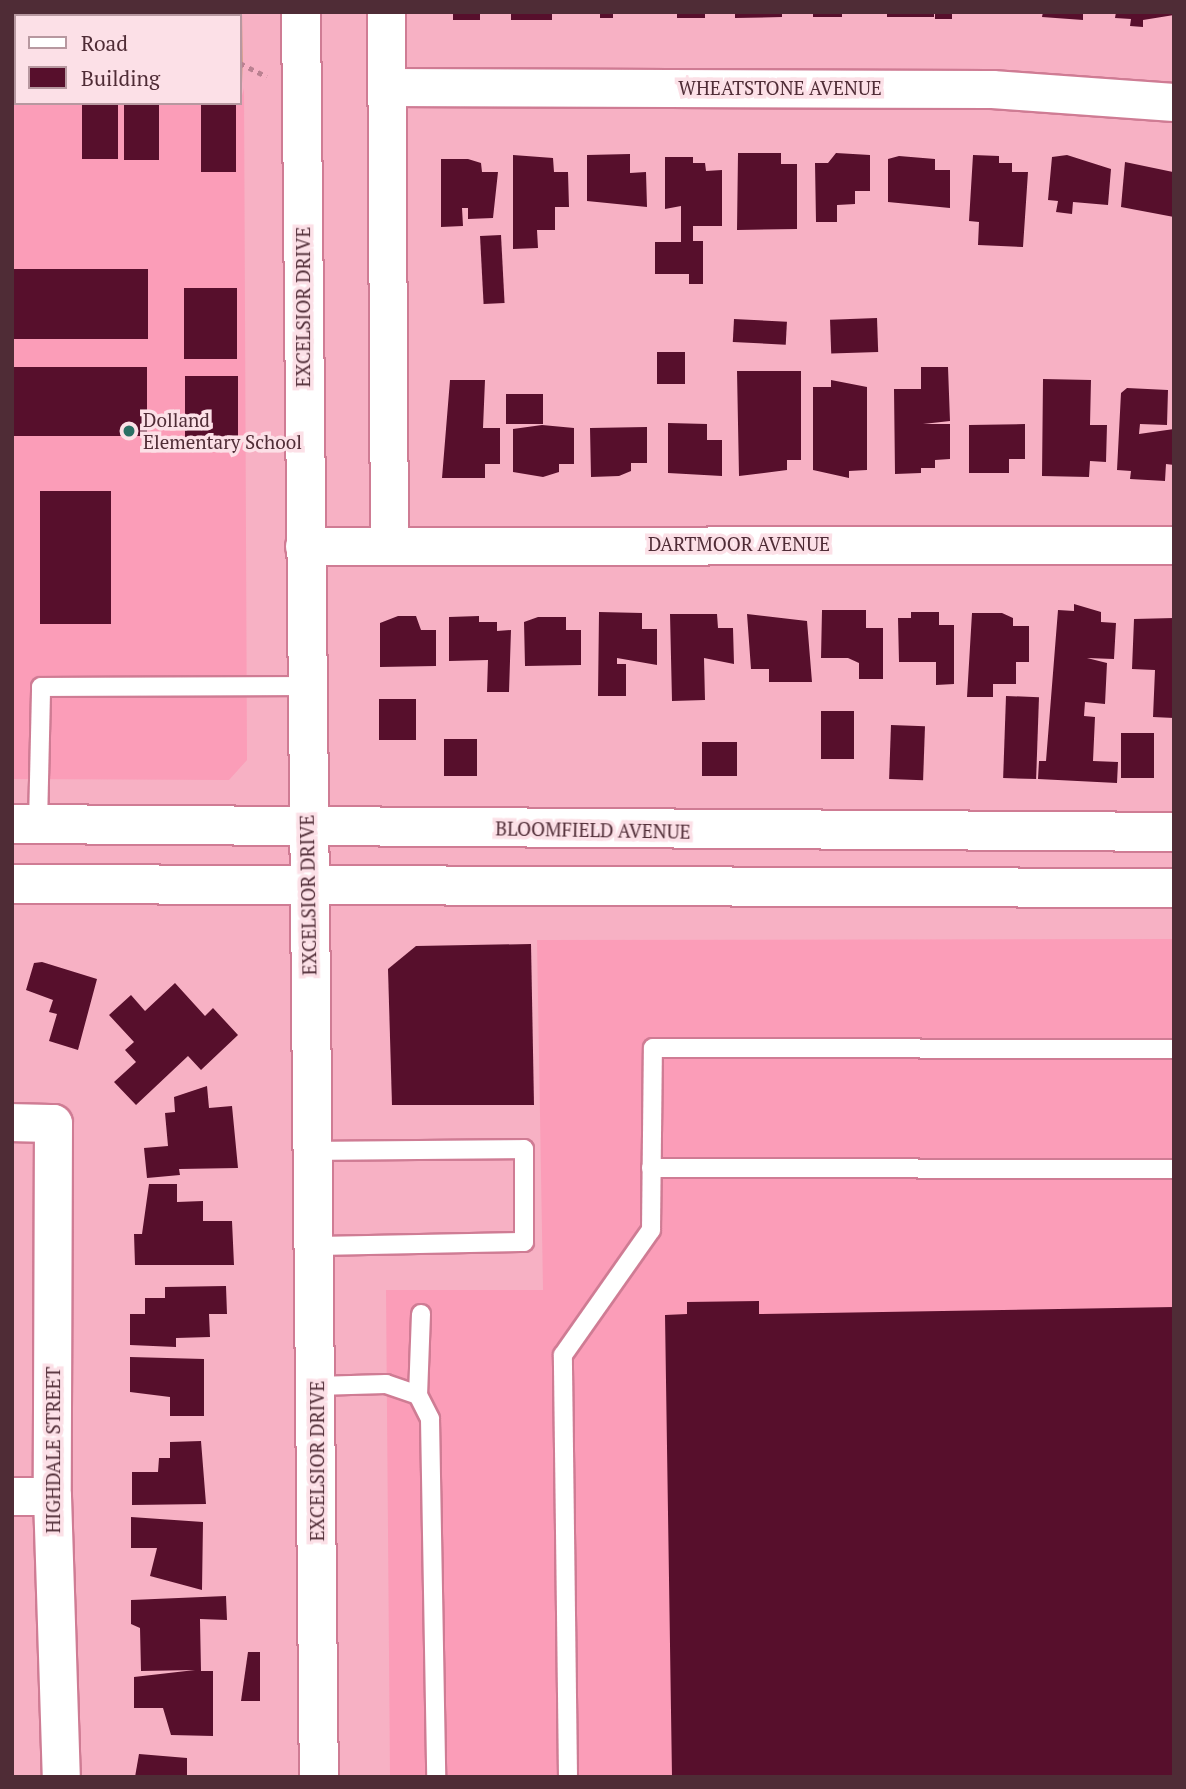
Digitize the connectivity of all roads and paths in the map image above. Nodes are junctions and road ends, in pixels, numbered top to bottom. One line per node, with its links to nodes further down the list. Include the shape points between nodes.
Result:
1 (301, 12): 6 (main road, EXCELSIOR DRIVE)
2 (386, 12): 3 (street)
3 (387, 87): 4 (street, WHEATSTONE AVENUE, via 992,89); 7 (street)
4 (1174, 102)
5 (1174, 545): 7 (street, DARTMOOR AVENUE)
6 (304, 546): 7 (street, DARTMOOR AVENUE); 8 (main road, EXCELSIOR DRIVE)
7 (389, 546)
8 (305, 686): 9 (lane, via 41,687); 10 (main road, EXCELSIOR DRIVE)
9 (25, 824): 10 (main road, BLOOMFIELD AVENUE)
10 (307, 824): 11 (main road, BLOOMFIELD AVENUE); 12 (main road, EXCELSIOR DRIVE)
11 (1174, 832)
12 (308, 882): 13 (main road); 14 (main road); 17 (main road, EXCELSIOR DRIVE)
13 (12, 884)
14 (1174, 888)
15 (1174, 1049): 18 (lane, via 653,1048)
16 (12, 1122): 25 (street, HIGHDALE STREET, via 54,1123)
17 (313, 1151): 20 (main road, EXCELSIOR DRIVE); 20 (lane, via 524,1149 524,1242)
18 (652, 1168): 19 (lane); 29 (lane, via 651,1230 563,1355)
19 (1174, 1169)
20 (314, 1246): 22 (main road, EXCELSIOR DRIVE)
21 (421, 1314): 23 (lane)
22 (316, 1386): 23 (lane, via 386,1384); 27 (main road, EXCELSIOR DRIVE)
23 (418, 1395): 28 (lane, via 430,1419)
24 (12, 1496): 25 (street)
25 (52, 1496): 26 (street, HIGHDALE STREET)
26 (61, 1777)
27 (319, 1777)
28 (436, 1777)
29 (568, 1777)

